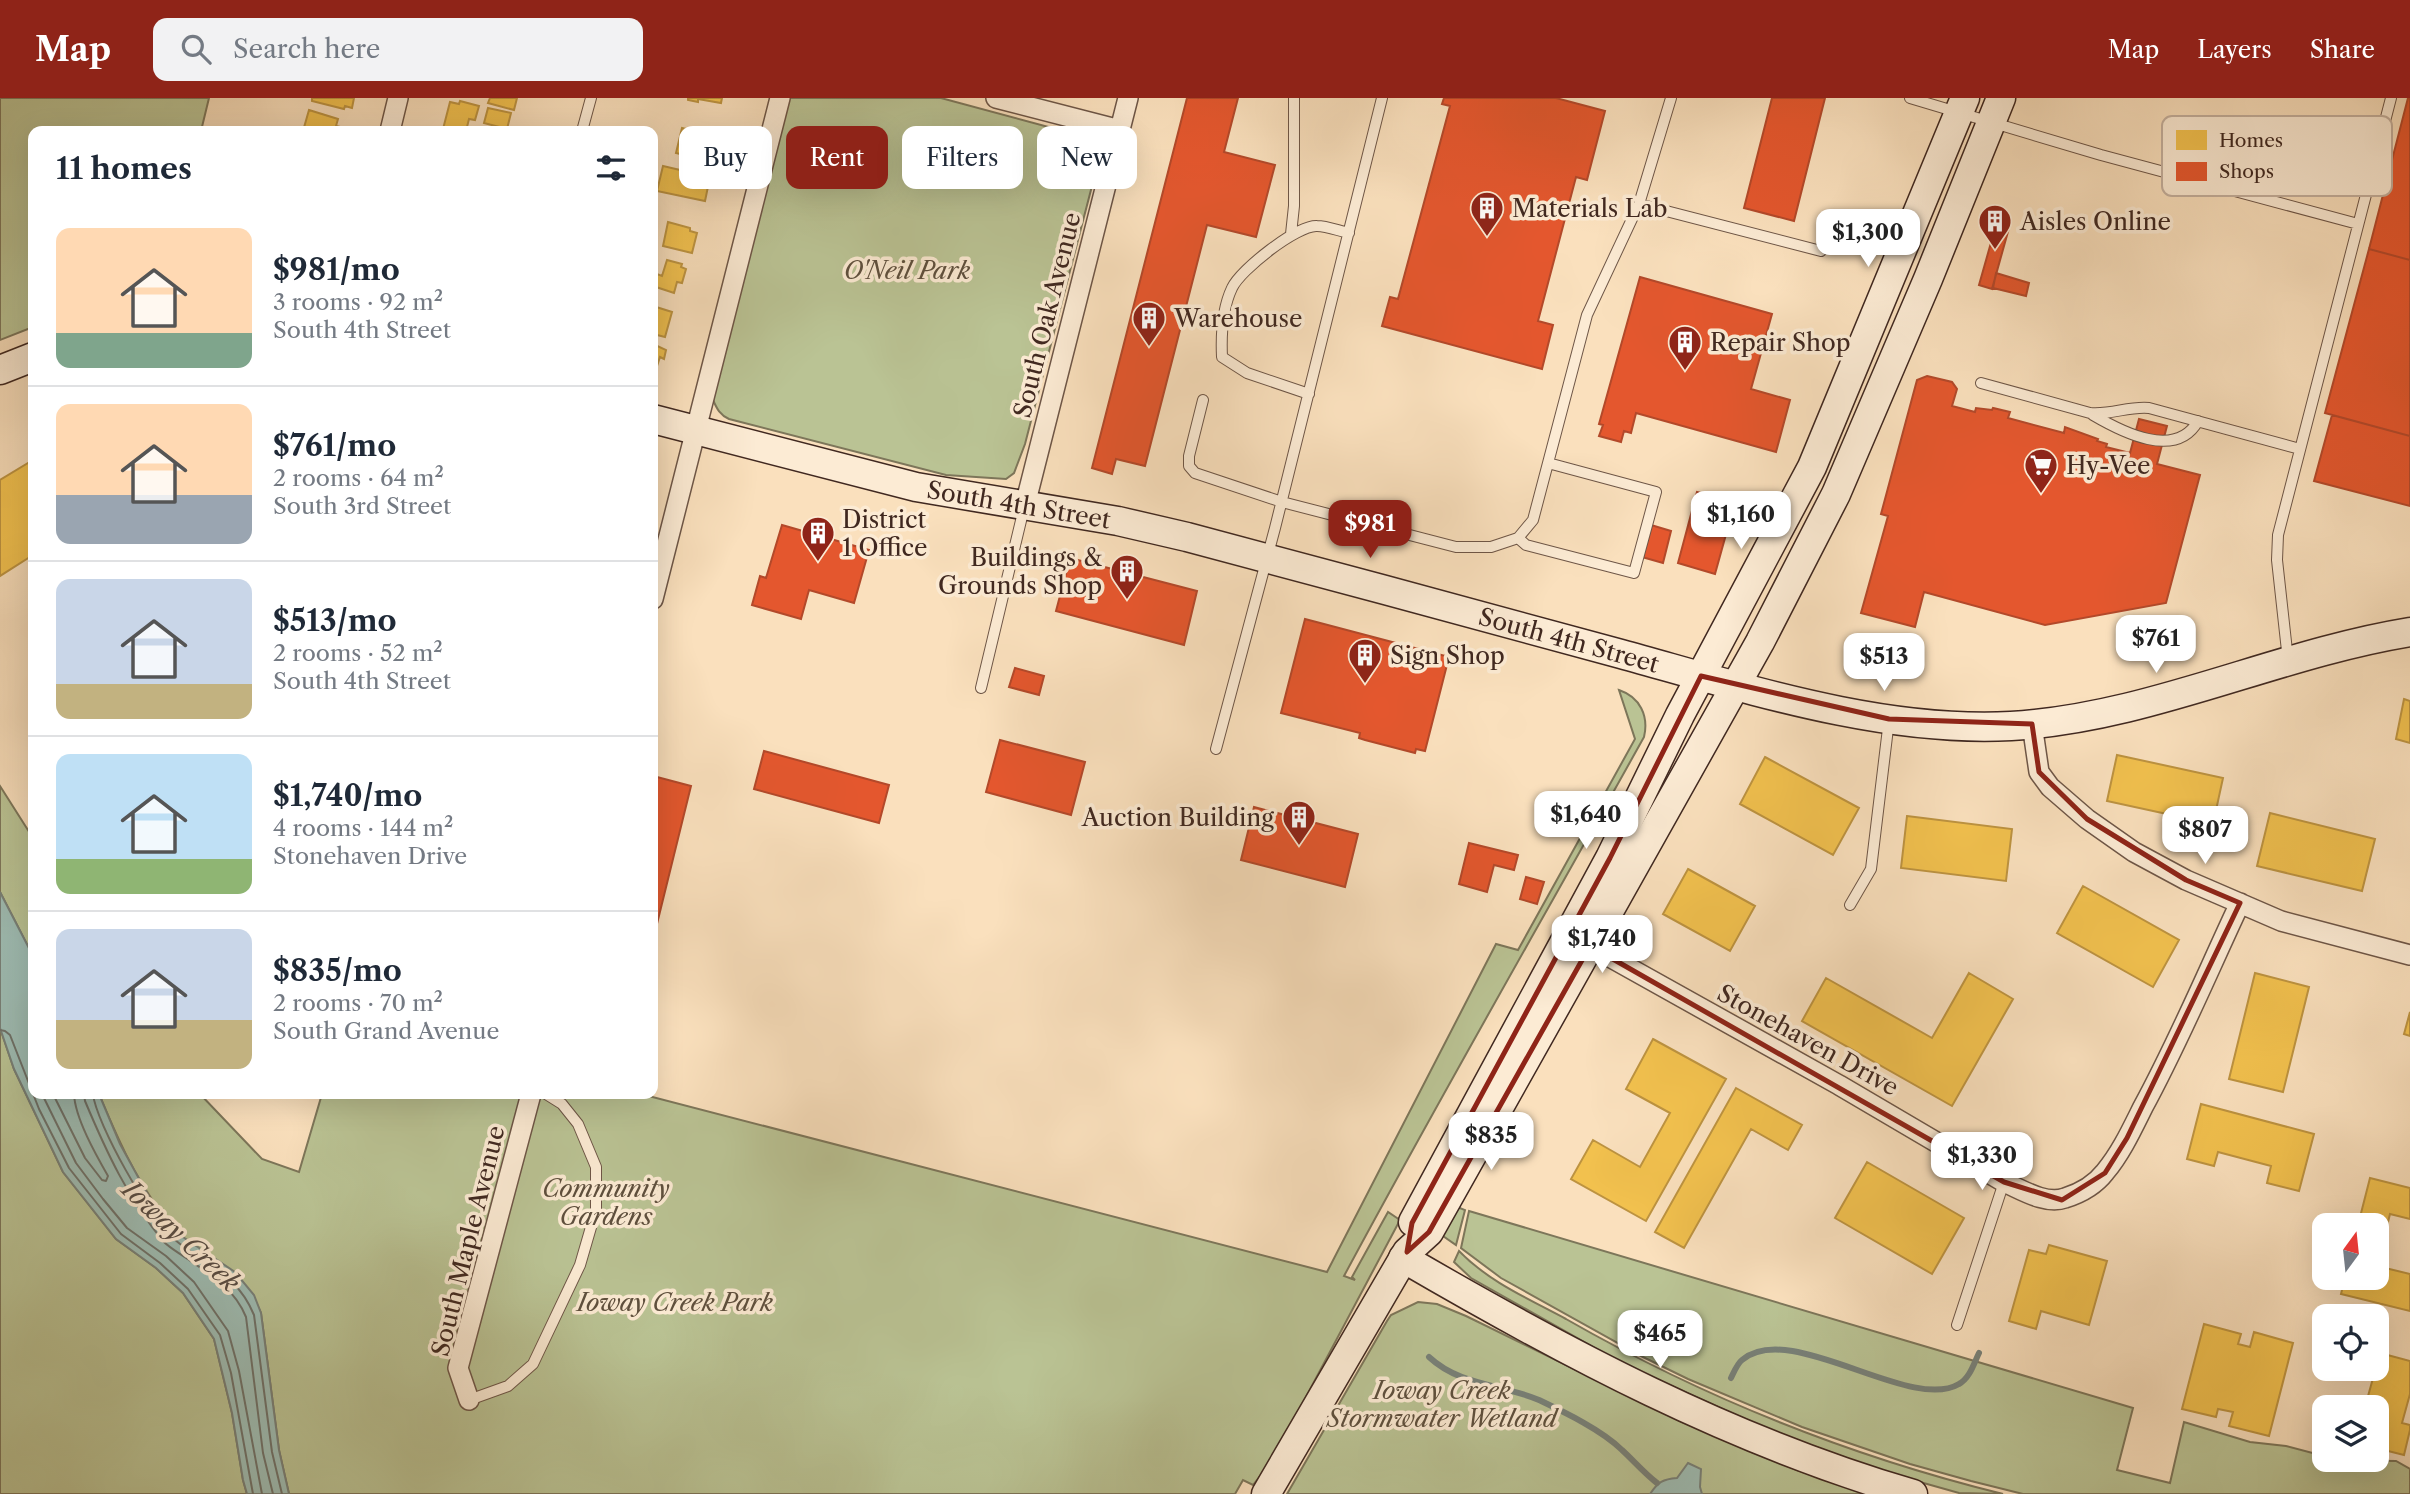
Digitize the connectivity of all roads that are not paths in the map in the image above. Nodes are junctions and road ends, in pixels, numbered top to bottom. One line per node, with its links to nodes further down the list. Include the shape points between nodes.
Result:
1 (398, 98): 14 (street)
2 (591, 98): 15 (lane)
3 (780, 98): 35 (street)
4 (996, 98): 16 (street)
5 (1128, 98): 17 (street, South Oak Avenue)
6 (1294, 98): 25 (lane)
7 (1382, 98): 24 (lane)
8 (1671, 98): 22 (lane)
9 (1910, 98): 11 (lane)
10 (2391, 98): 13 (lane)
11 (1963, 105): 12 (lane); 45 (street, via 1812,467)
12 (1997, 109): 18 (lane, via 2101,155); 46 (street, via 1836,494)
13 (2386, 116)
14 (391, 126)
15 (583, 126)
16 (1104, 126)
17 (1121, 126)
18 (2162, 171)
19 (1105, 189): 39 (street, South Oak Avenue)
20 (2254, 196): 23 (lane)
21 (2365, 196): 23 (lane)
22 (1639, 204): 26 (lane); 37 (lane, via 1587,314)
23 (2358, 224): 36 (lane)
24 (1349, 233): 25 (lane, via 1319,225); 30 (lane)
25 (1291, 234): 30 (lane, via 1244,272 1232,288 1221,331 1222,357 1247,373)
26 (1821, 251)
27 (28, 359): 28 (street)
28 (0, 370)
29 (1981, 383): 32 (lane)
30 (1309, 394): 38 (lane)
31 (1203, 400): 38 (lane, via 1189,466 1195,473)
32 (2090, 413): 34 (lane, via 2149,408); 34 (lane, via 2122,430 2166,441 2192,432)
33 (658, 420): 35 (street, South 4th Street)
34 (2198, 421): 36 (lane)
35 (695, 430): 39 (street, South 4th Street, via 916,486); 42 (street)
36 (2300, 449): 44 (lane, via 2276,548)
37 (1548, 463): 40 (lane, via 1532,520); 40 (lane, via 1656,492 1634,573 1526,545)
38 (1282, 502): 40 (lane, via 1456,547 1491,547); 41 (lane)
39 (1025, 505): 41 (street, South 4th Street); 47 (lane)
40 (1518, 538)
41 (1267, 558): 45 (street, South 4th Street); 50 (lane)
42 (658, 579)
43 (2410, 632): 44 (street, South 4th Street)
44 (2288, 660): 49 (street, South 4th Street, via 2151,702)
45 (1701, 676): 46 (street, South 4th Street); 58 (street, via 1610,858 1412,1223)
46 (1735, 684): 48 (street, South 4th Street); 53 (street)
47 (981, 688)
48 (1889, 719): 49 (street, South 4th Street, via 1943,725); 52 (lane, via 1871,869)
49 (2032, 724): 51 (street, via 2039,772 2087,819 2176,875)
50 (1216, 749)
51 (2240, 902): 54 (street, via 2281,921); 57 (street, Stonehaven Drive, via 2164,1070 2105,1173 2085,1190 2062,1200 2040,1197)
52 (1850, 905)
53 (1590, 946): 57 (street, Stonehaven Drive); 58 (street, via 1429,1232)
54 (2410, 955)
55 (530, 1099): 60 (street, South Maple Avenue, via 458,1368)
56 (554, 1099): 60 (lane, via 578,1124 596,1167 596,1210 580,1265 533,1364 508,1386)
57 (2004, 1182): 59 (lane)
58 (1405, 1255): 61 (street); 62 (street, via 1536,1333 1682,1408 1796,1455)
59 (1957, 1325)
60 (470, 1400)
61 (1266, 1493)
62 (1913, 1494)

